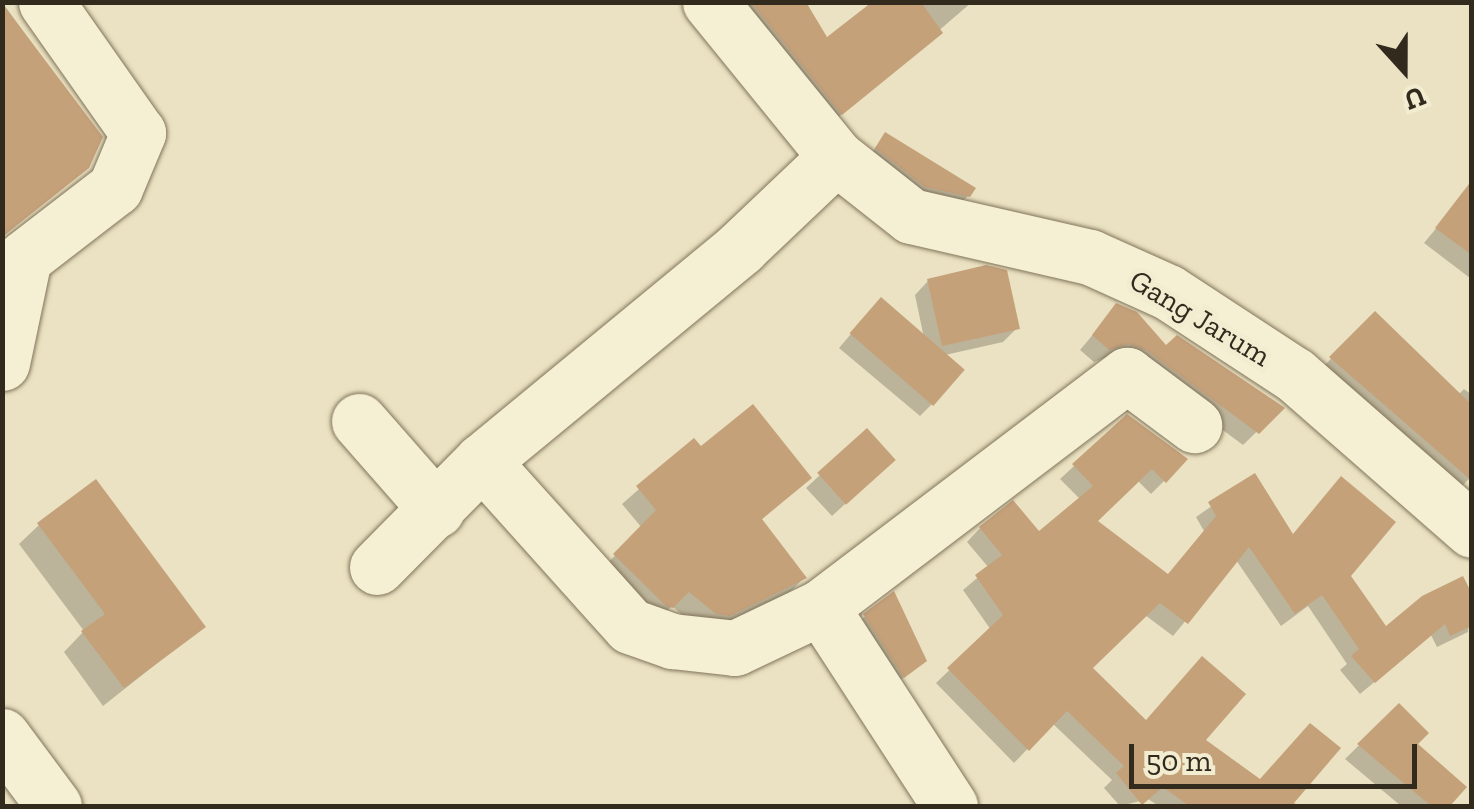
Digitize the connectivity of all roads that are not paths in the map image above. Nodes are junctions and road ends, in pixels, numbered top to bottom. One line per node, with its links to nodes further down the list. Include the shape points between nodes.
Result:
1 (46, 2): 4 (street, via 138,133 115,188 24,258)
2 (710, 2): 3 (street, Gang Jarum)
3 (836, 156): 7 (street, via 740,248); 9 (street, Gang Jarum, via 911,216 1090,257 1168,292 1295,375)
4 (2, 363)
5 (360, 421): 8 (street)
6 (1194, 425): 11 (street, via 1127,375)
7 (482, 462): 8 (street); 11 (street, via 630,626 672,641 735,648)
8 (437, 510): 10 (street)
9 (1472, 530)
10 (377, 567)
11 (821, 607): 14 (street)
12 (2, 736): 13 (street)
13 (54, 806)
14 (950, 806)

